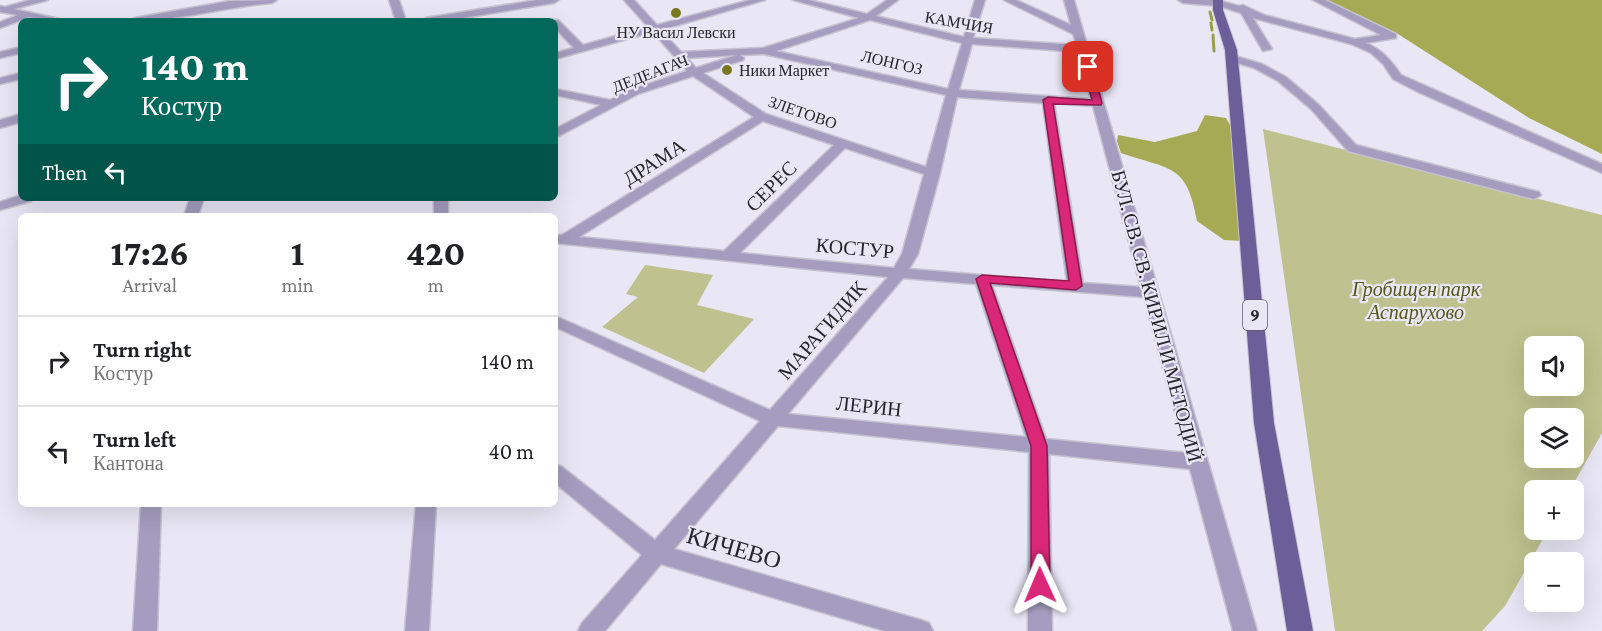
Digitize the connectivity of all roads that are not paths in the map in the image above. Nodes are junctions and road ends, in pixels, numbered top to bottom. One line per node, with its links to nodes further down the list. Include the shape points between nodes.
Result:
1 (43, 0): 16 (street)
2 (272, 0): 17 (street)
3 (394, 0): 25 (street)
4 (554, 0): 15 (street)
5 (629, 0): 31 (street, ЗЛЕТОВО)
6 (760, 0): 31 (street)
7 (798, 0): 28 (street, КАМЧИЯ)
8 (893, 0): 28 (street, ДЕДЕАГАЧ)
9 (981, 0): 33 (street, МАРАГИДИК)
10 (1010, 0): 32 (street)
11 (1069, 0): 32 (street, БУЛ. СВ. СВ. КИРИЛ И МЕТОДИЙ)
12 (1183, 0): 14 (street)
13 (1318, 0): 34 (street, via 1392,36)
14 (1225, 1): 18 (street); 18 (street); 43 (main road, 9, via 1218,10)
15 (537, 3): 26 (street); 27 (street)
16 (0, 9): 19 (street)
17 (194, 10): 23 (street); 24 (street)
18 (1244, 11): 34 (street); 37 (street)
19 (29, 14): 21 (street); 22 (street)
20 (18, 18): 30 (street)
21 (18, 18)
22 (48, 18)
23 (151, 18)
24 (193, 18)
25 (400, 18)
26 (444, 18)
27 (552, 18)
28 (867, 18): 33 (street, КАМЧИЯ); 39 (street, ДЕДЕАГАЧ)
29 (558, 24): 35 (street)
30 (0, 25)
31 (656, 29): 35 (street); 42 (street, ЗЛЕТОВО)
32 (1078, 32): 36 (street, БУЛ. СВ. СВ. КИРИЛ И МЕТОДИЙ)
33 (968, 41): 36 (street, КАМЧИЯ); 48 (street, МАРАГИДИК)
34 (1355, 42): 57 (street, via 1375,51 1397,77)
35 (581, 49): 41 (street)
36 (1083, 49): 50 (street, БУЛ. СВ. СВ. КИРИЛ И МЕТОДИЙ)
37 (1267, 49)
38 (18, 51): 40 (street)
39 (764, 51): 42 (street, ЛОНГОЗ); 44 (street, ДЕДЕАГАЧ); 48 (street, ЛОНГОЗ)
40 (0, 55)
41 (558, 55)
42 (679, 55): 44 (street, ЗЛЕТОВО)
43 (1232, 58): 59 (street, via 1282,79 1352,148); 82 (main road, 9, via 1264,423)
44 (694, 72): 51 (street, ДЕДЕАГАЧ, via 634,92); 52 (street, ЗЛЕТОВО)
45 (18, 77): 46 (street)
46 (0, 81)
47 (558, 93): 51 (street)
48 (952, 93): 49 (street, ЛОНГОЗ); 58 (street, МАРАГИДИК)
49 (1048, 100): 50 (street, ЛОНГОЗ); 66 (street)
50 (1098, 103): 67 (street, БУЛ. СВ. СВ. КИРИЛ И МЕТОДИЙ)
51 (612, 104): 55 (street, ДЕДЕАГАЧ)
52 (762, 117): 56 (street, ЗЛЕТОВО); 62 (street, ДРАМА)
53 (18, 119): 54 (street)
54 (0, 124)
55 (558, 132)
56 (843, 142): 58 (street, ЗЛЕТОВО); 63 (street, СЕРЕС)
57 (1602, 170)
58 (933, 173): 64 (street, МАРАГИДИК, via 910,254)
59 (1534, 195)
60 (18, 200): 61 (street)
61 (0, 206)
62 (561, 239): 63 (street, КОСТУР)
63 (726, 257): 64 (street, КОСТУР)
64 (899, 273): 65 (street, КОСТУР); 69 (street, МАРАГИДИК)
65 (982, 279): 66 (street, КОСТУР); 70 (street)
66 (1076, 286): 67 (street, КОСТУР)
67 (1152, 293): 71 (street, БУЛ. СВ. СВ. КИРИЛ И МЕТОДИЙ)
68 (558, 322): 69 (street, ЛЕРИН)
69 (773, 419): 70 (street, ЛЕРИН); 75 (street, МАРАГИДИК)
70 (1039, 446): 71 (street, ЛЕРИН); 80 (street)
71 (1198, 462): 81 (street, БУЛ. СВ. СВ. КИРИЛ И МЕТОДИЙ)
72 (558, 474): 75 (street, КИЧЕВО)
73 (151, 507): 76 (street)
74 (426, 507): 77 (street)
75 (655, 554): 78 (street, МАРАГИДИК); 79 (street, КИЧЕВО)
76 (145, 631)
77 (417, 631)
78 (590, 631)
79 (921, 631)
80 (1040, 631)
81 (1245, 631)
82 (1300, 631)

